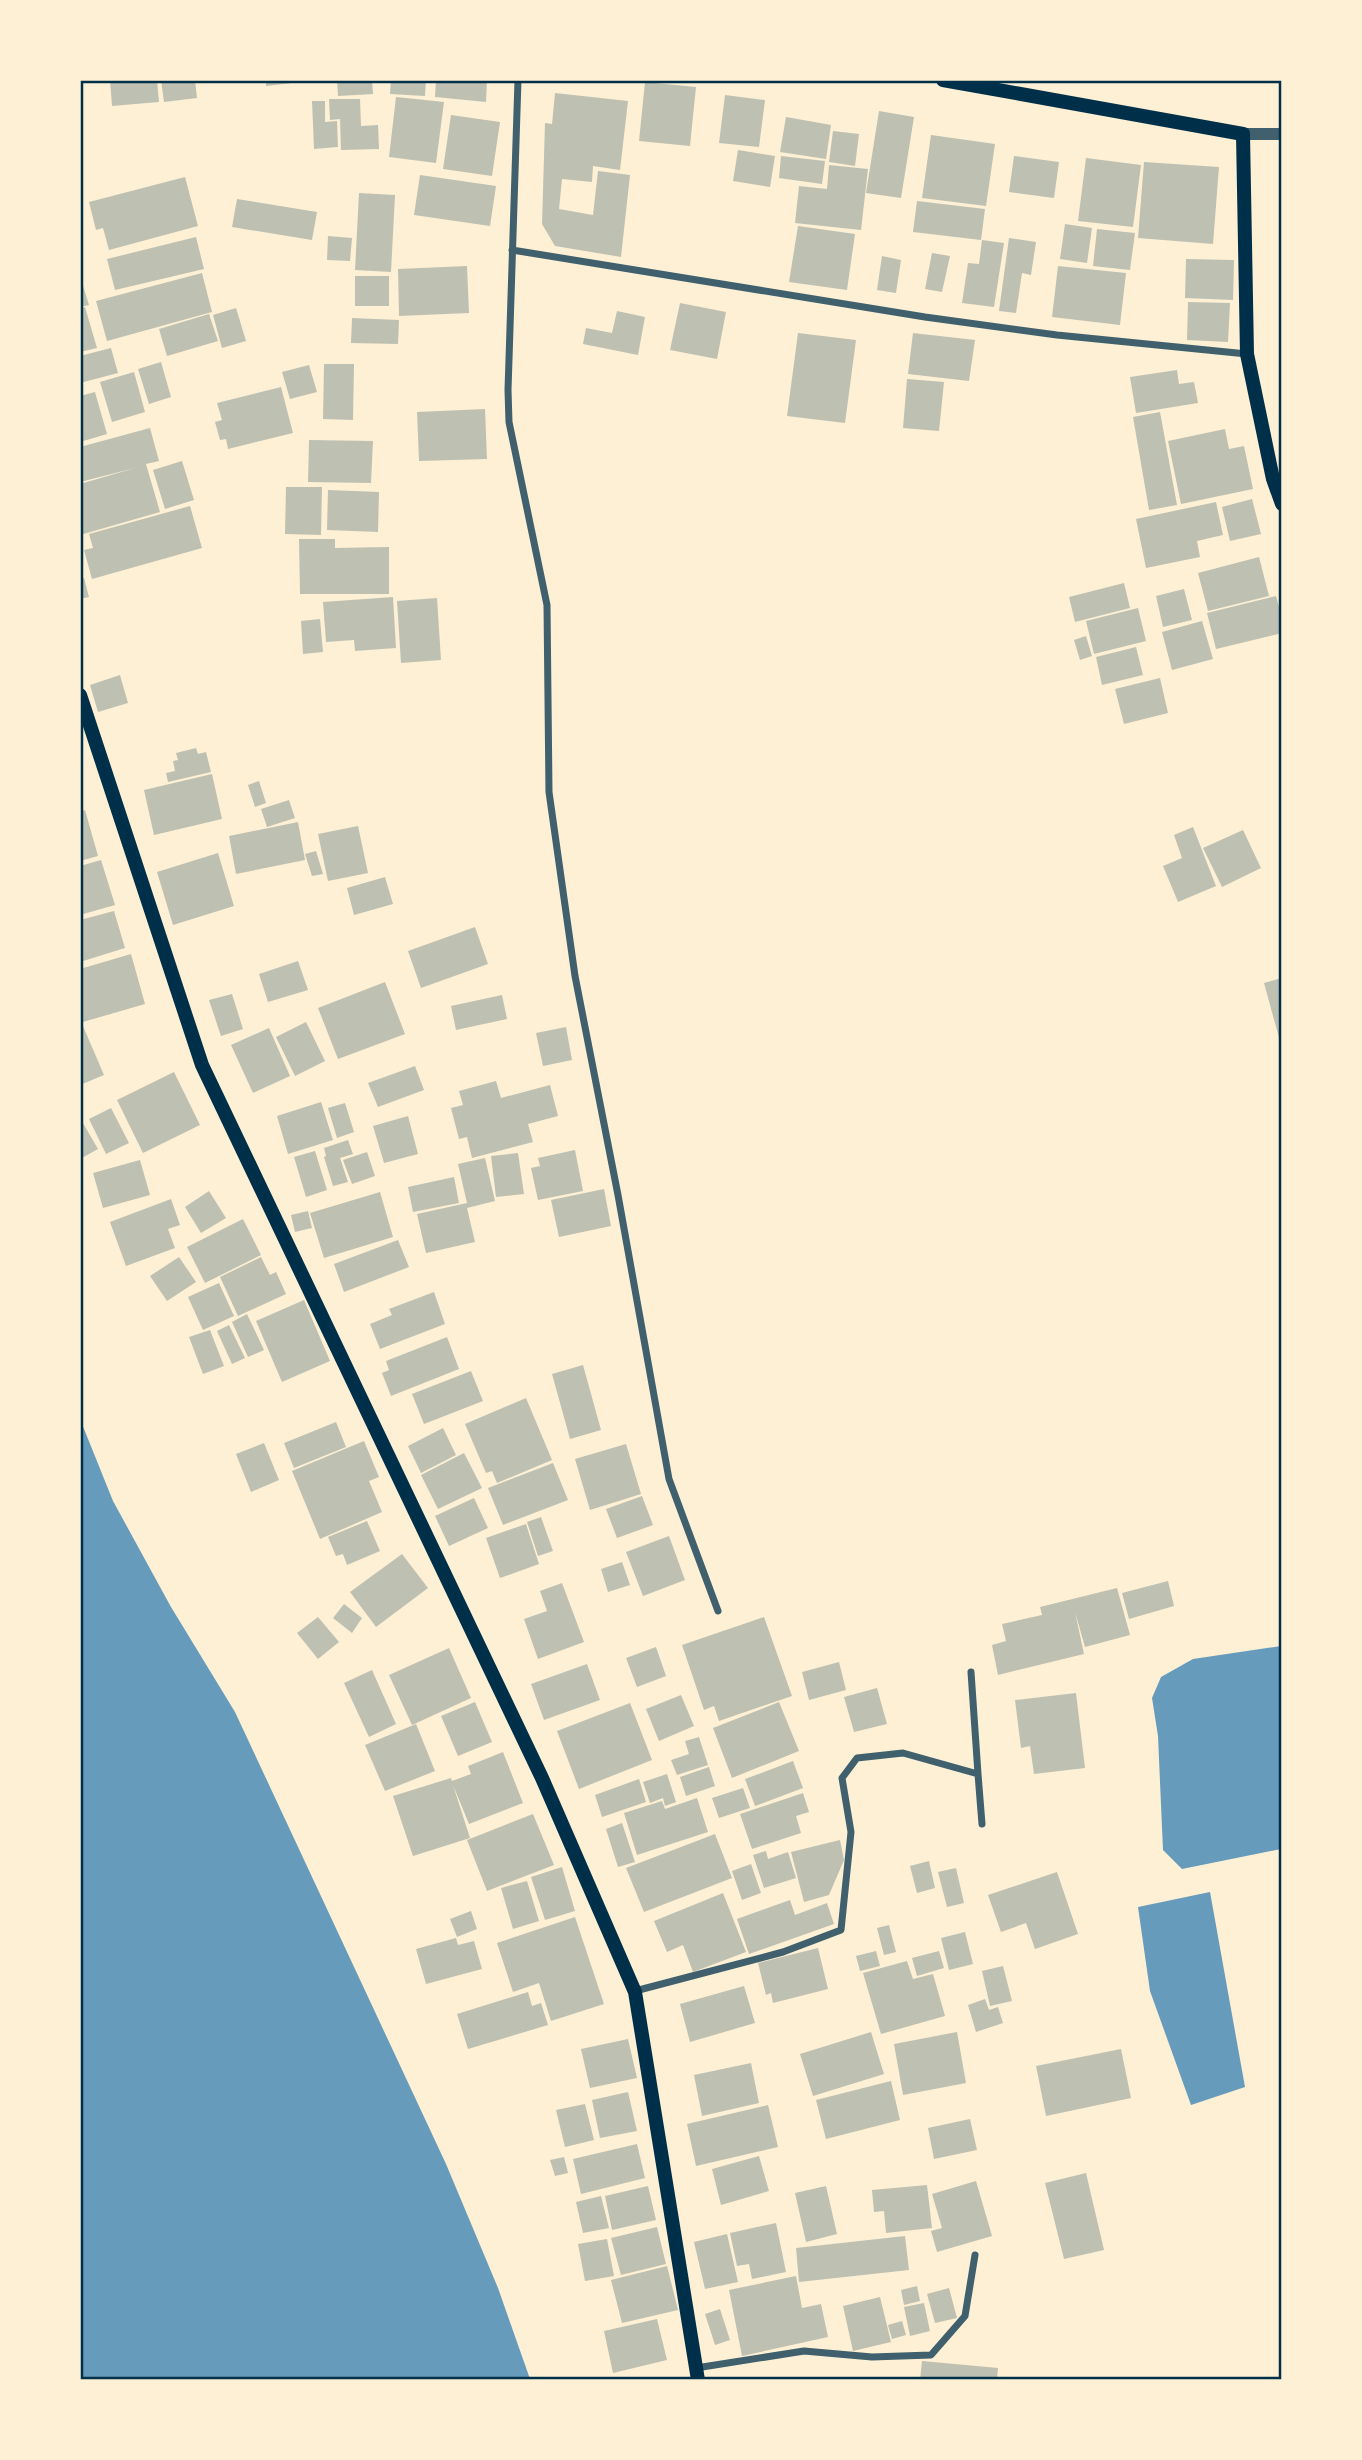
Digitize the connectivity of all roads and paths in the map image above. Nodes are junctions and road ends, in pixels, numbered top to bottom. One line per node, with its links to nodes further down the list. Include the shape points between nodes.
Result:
1 (518, 80): 5 (street)
2 (943, 80): 3 (main road)
3 (1243, 134): 4 (street); 6 (main road)
4 (1282, 134)
5 (512, 250): 6 (street, via 1030,332); 10 (street, via 509,422 547,605 549,792 575,976 669,1479)
6 (1247, 355): 7 (main road)
7 (1277, 479): 8 (main road)
8 (1282, 504)
9 (80, 695): 14 (main road, via 202,1065 542,1778)
10 (718, 1611)
11 (971, 1672): 12 (street)
12 (978, 1774): 13 (street); 14 (street, via 903,1753 857,1758 842,1778 851,1832 841,1930 783,1952)
13 (982, 1824)
14 (635, 1992): 16 (main road)
15 (975, 2255): 16 (street, via 965,2316 931,2355 872,2357 804,2351)
16 (697, 2374)

